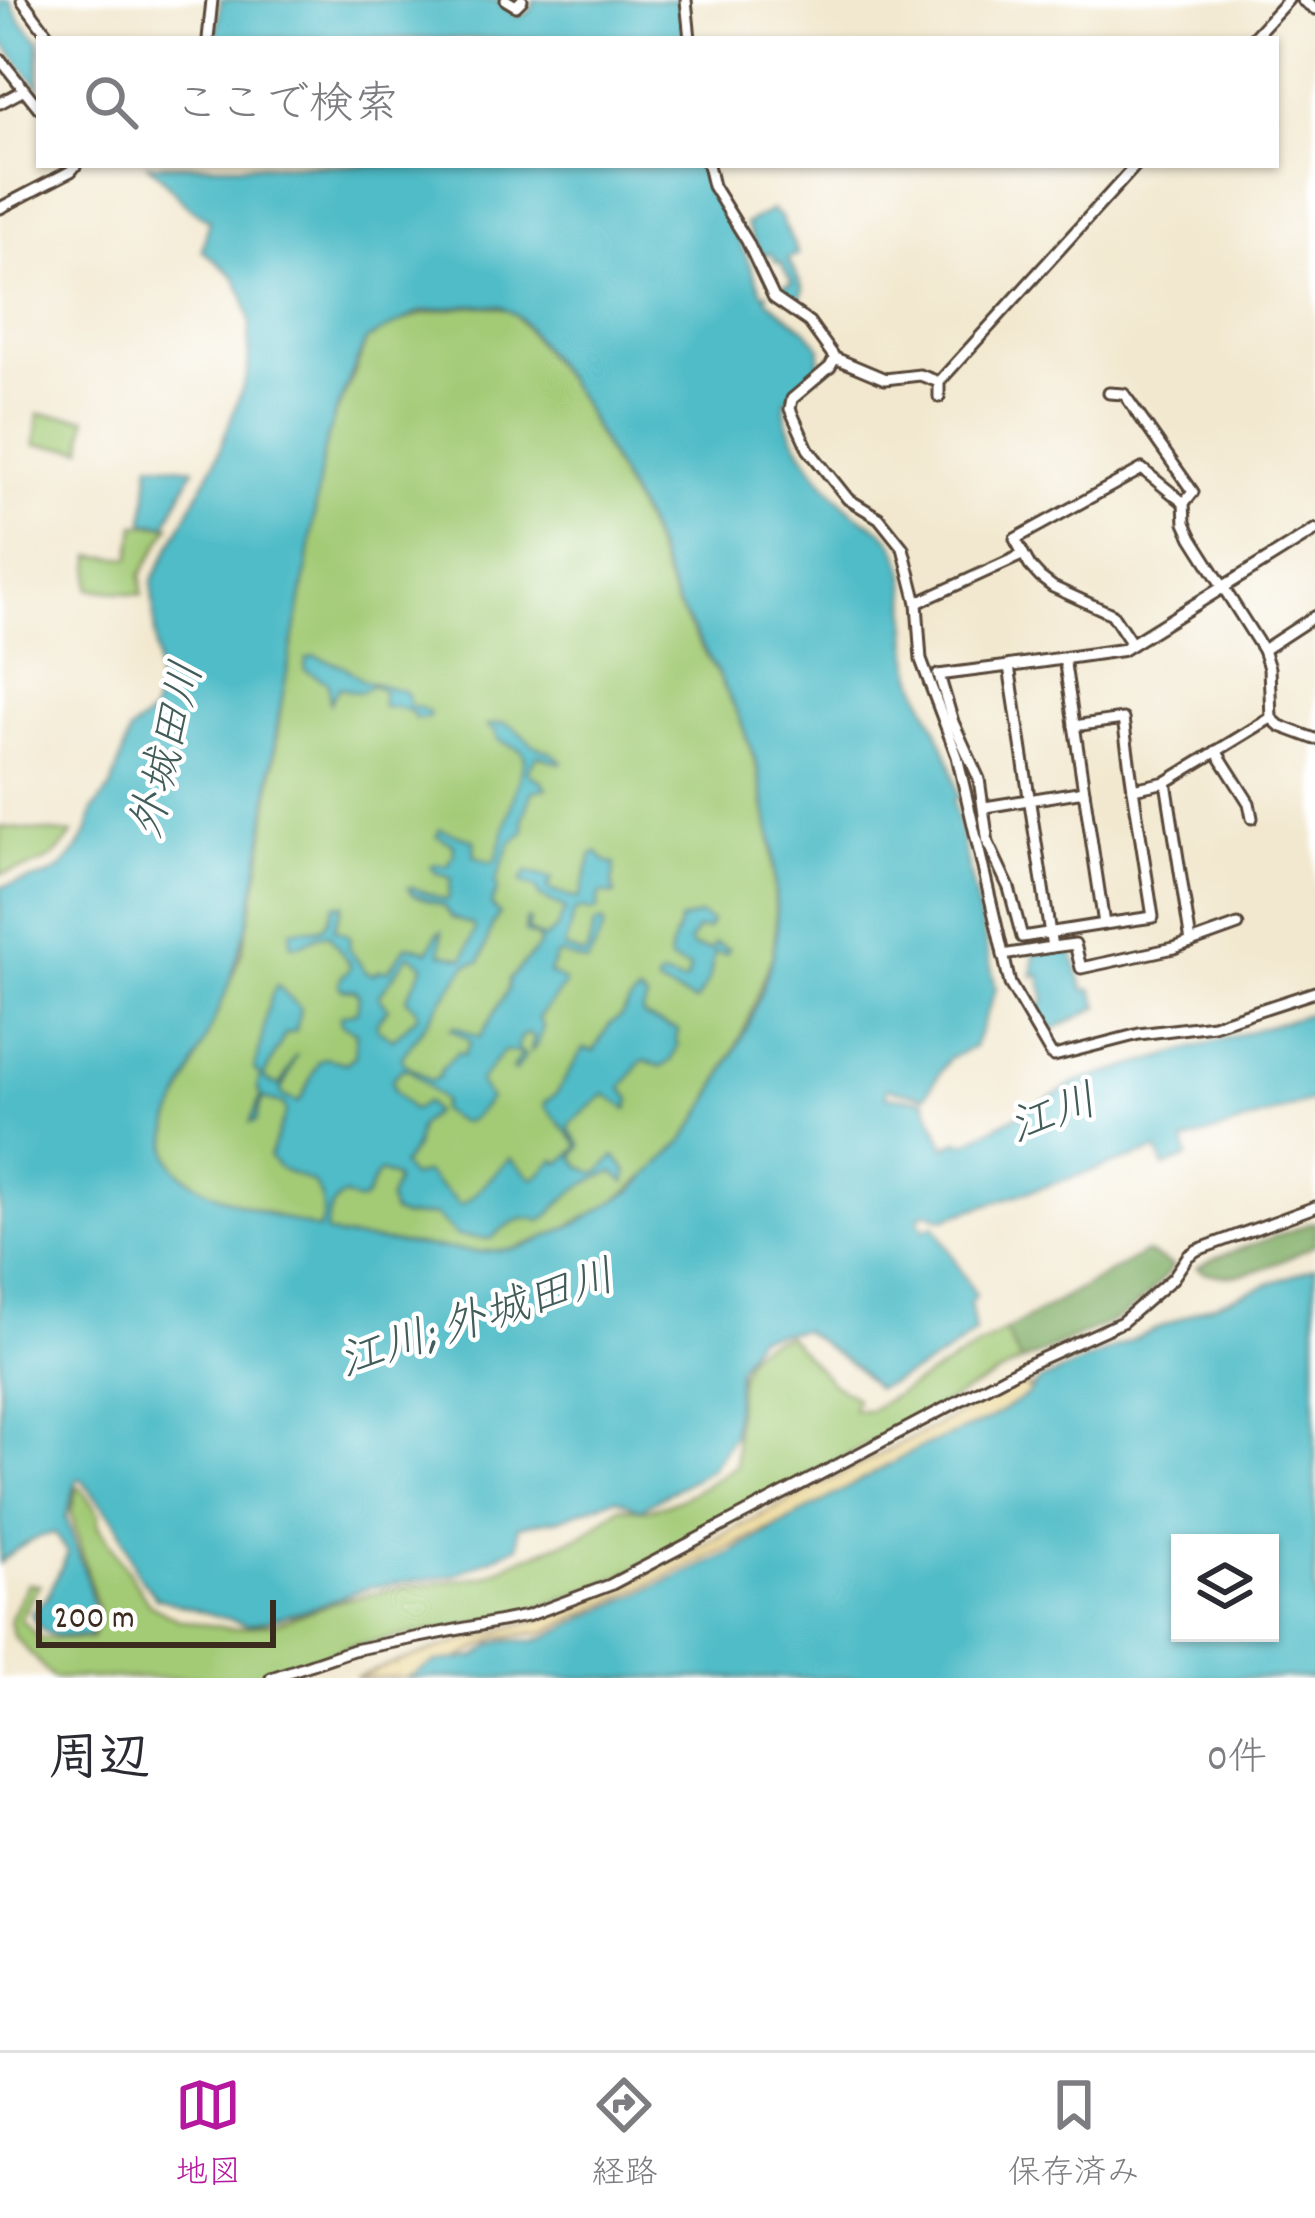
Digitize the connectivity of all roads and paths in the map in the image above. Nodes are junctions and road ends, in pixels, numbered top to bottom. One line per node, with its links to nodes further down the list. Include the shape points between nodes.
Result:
1 (22, 0): 9 (street)
2 (212, 0): 10 (street)
3 (506, 0): 4 (street)
4 (522, 0)
5 (686, 0): 11 (street)
6 (1288, 0): 12 (street)
7 (1302, 0): 8 (street)
8 (1315, 9)
9 (50, 36)
10 (208, 36)
11 (690, 36)
12 (1255, 36)
13 (0, 59): 14 (street)
14 (24, 90): 15 (street); 16 (street)
15 (0, 103)
16 (36, 104)
17 (74, 168): 20 (street)
18 (709, 168): 21 (street, via 774,298 809,322)
19 (1133, 168): 22 (street)
20 (0, 208)
21 (835, 358): 22 (street, via 885,379); 29 (street, via 790,409 808,449 848,499 894,534)
22 (939, 382): 24 (street)
23 (1109, 393): 25 (street, via 1124,394 1193,492)
24 (939, 397)
25 (1184, 503): 27 (street, via 1142,469 1015,539); 28 (street, via 1187,529)
26 (1315, 531): 28 (street)
27 (1022, 554): 29 (street); 31 (street, via 1053,587 1112,614)
28 (1223, 589): 31 (street); 32 (street)
29 (917, 603): 36 (street)
30 (1315, 616): 32 (street)
31 (1132, 644): 33 (street)
32 (1263, 650): 37 (street)
33 (1064, 658): 34 (street); 38 (street)
34 (1010, 665): 35 (street); 44 (street)
35 (939, 675): 36 (street); 45 (street)
36 (926, 676): 52 (street, via 957,756)
37 (1271, 718): 39 (street); 40 (street)
38 (1074, 726): 42 (street, via 1123,719); 43 (street)
39 (1315, 739)
40 (1216, 751): 41 (street); 46 (street)
41 (1166, 782): 42 (street); 50 (street)
42 (1133, 788): 47 (street, via 1153,917)
43 (1084, 791): 44 (street); 47 (street)
44 (1030, 800): 45 (street); 49 (street)
45 (985, 807): 49 (street, via 988,843 1022,937)
46 (1252, 818)
47 (1105, 924): 49 (street)
48 (1238, 925): 50 (street)
49 (1051, 932): 51 (street)
50 (1191, 942): 51 (street, via 1081,968 1075,944)
51 (1052, 947): 52 (street)
52 (1003, 956): 53 (street, via 1010,984 1054,1055 1213,1025)
53 (1315, 992)
54 (1315, 1207): 55 (street, via 1197,1250 1123,1322 610,1585 527,1616 353,1650)
55 (272, 1678)

